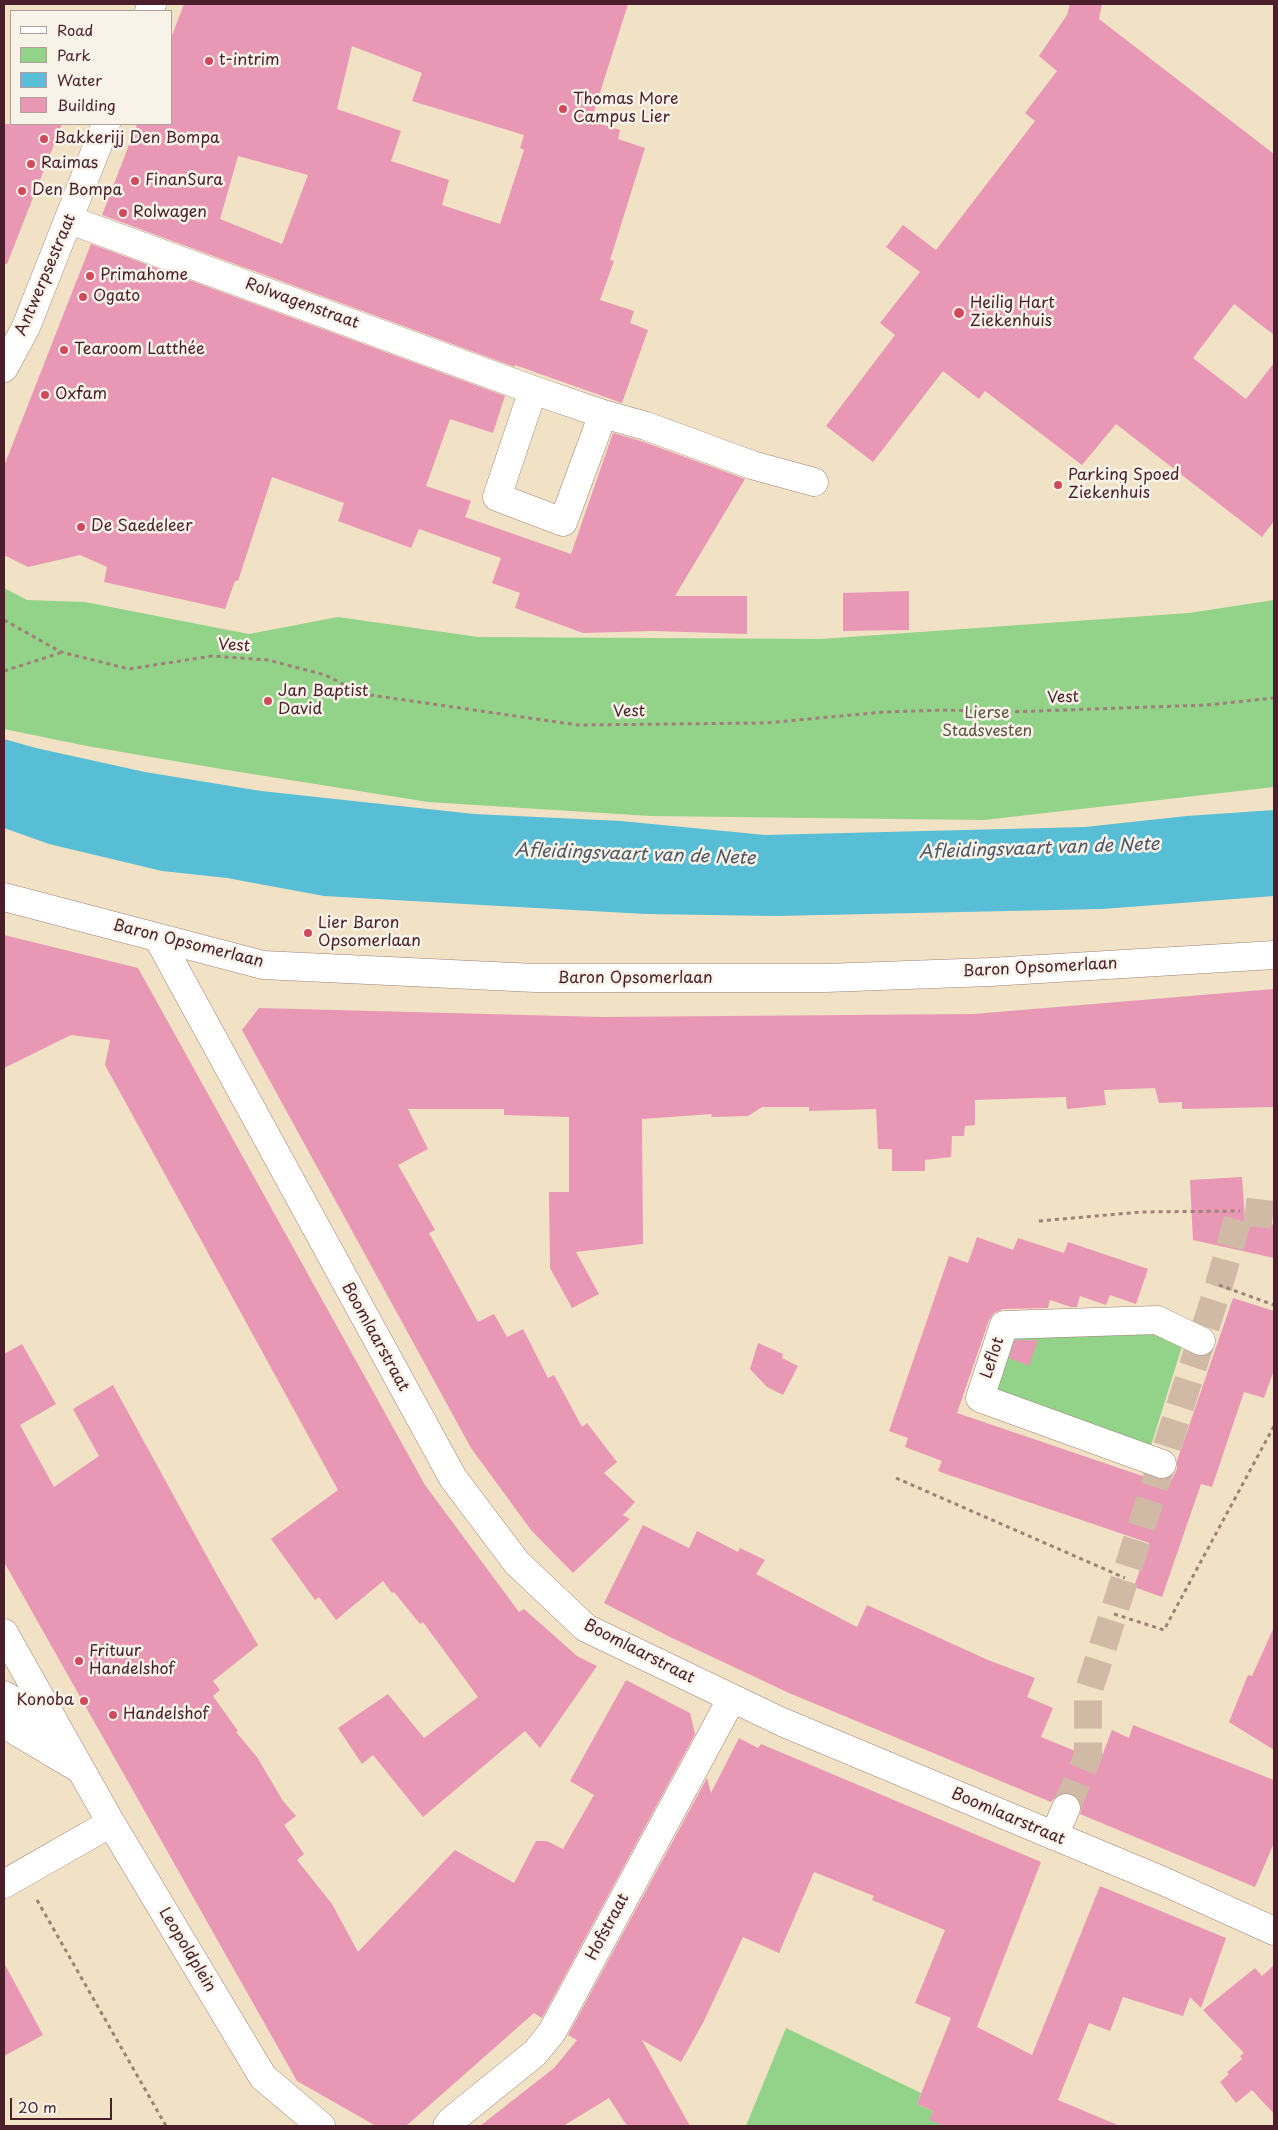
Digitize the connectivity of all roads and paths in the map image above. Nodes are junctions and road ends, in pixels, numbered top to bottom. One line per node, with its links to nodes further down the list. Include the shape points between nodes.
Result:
1 (106, 125): 2 (street, Antwerpsestraat)
2 (70, 220): 3 (street, Antwerpsestraat, via 26,327); 4 (street, Rolwagenstraat)
3 (4, 368)
4 (533, 390): 5 (street, Rolwagenstraat); 5 (street, via 497,497 563,522)
5 (603, 414): 6 (street, Rolwagenstraat)
6 (814, 482)
7 (4, 620): 8 (path, Vest)
8 (61, 652): 9 (path); 10 (path, Vest, via 129,669 212,656 268,660 325,675 363,694 578,725 764,723 884,712 1197,706)
9 (4, 671)
10 (1274, 698)
11 (4, 897): 12 (street, Baron Opsomerlaan)
12 (158, 938): 13 (street, Baron Opsomerlaan, via 263,965 535,978 826,978); 26 (street, Boomlaarstraat, via 453,1478 516,1563 586,1628)
13 (1274, 954)
14 (1240, 1211): 15 (path, via 1141,1212)
15 (1039, 1221)
16 (1219, 1285): 17 (path)
17 (1274, 1305)
18 (1201, 1341): 20 (street, Leflot, via 1157,1320 1004,1326 980,1398)
19 (1274, 1426): 23 (path, via 1164,1630)
20 (1162, 1464)
21 (896, 1478): 22 (path)
22 (1126, 1578)
23 (1114, 1614)
24 (5, 1645): 28 (street, Leopoldplein, via 32,1683)
25 (4, 1695): 28 (street)
26 (732, 1698): 32 (street, Boomlaarstraat); 37 (street, Hofstraat, via 552,2032 535,2053)
27 (4, 1724): 29 (street)
28 (56, 1726): 29 (street, Leopoldplein)
29 (80, 1769): 31 (street, Leopoldplein)
30 (1066, 1808): 32 (street)
31 (111, 1823): 33 (street); 36 (street, Leopoldplein, via 263,2077)
32 (1054, 1836): 34 (street, Boomlaarstraat)
33 (13, 1879): 35 (path)
34 (1274, 1931)
35 (166, 2126)
36 (321, 2126)
37 (447, 2126)

